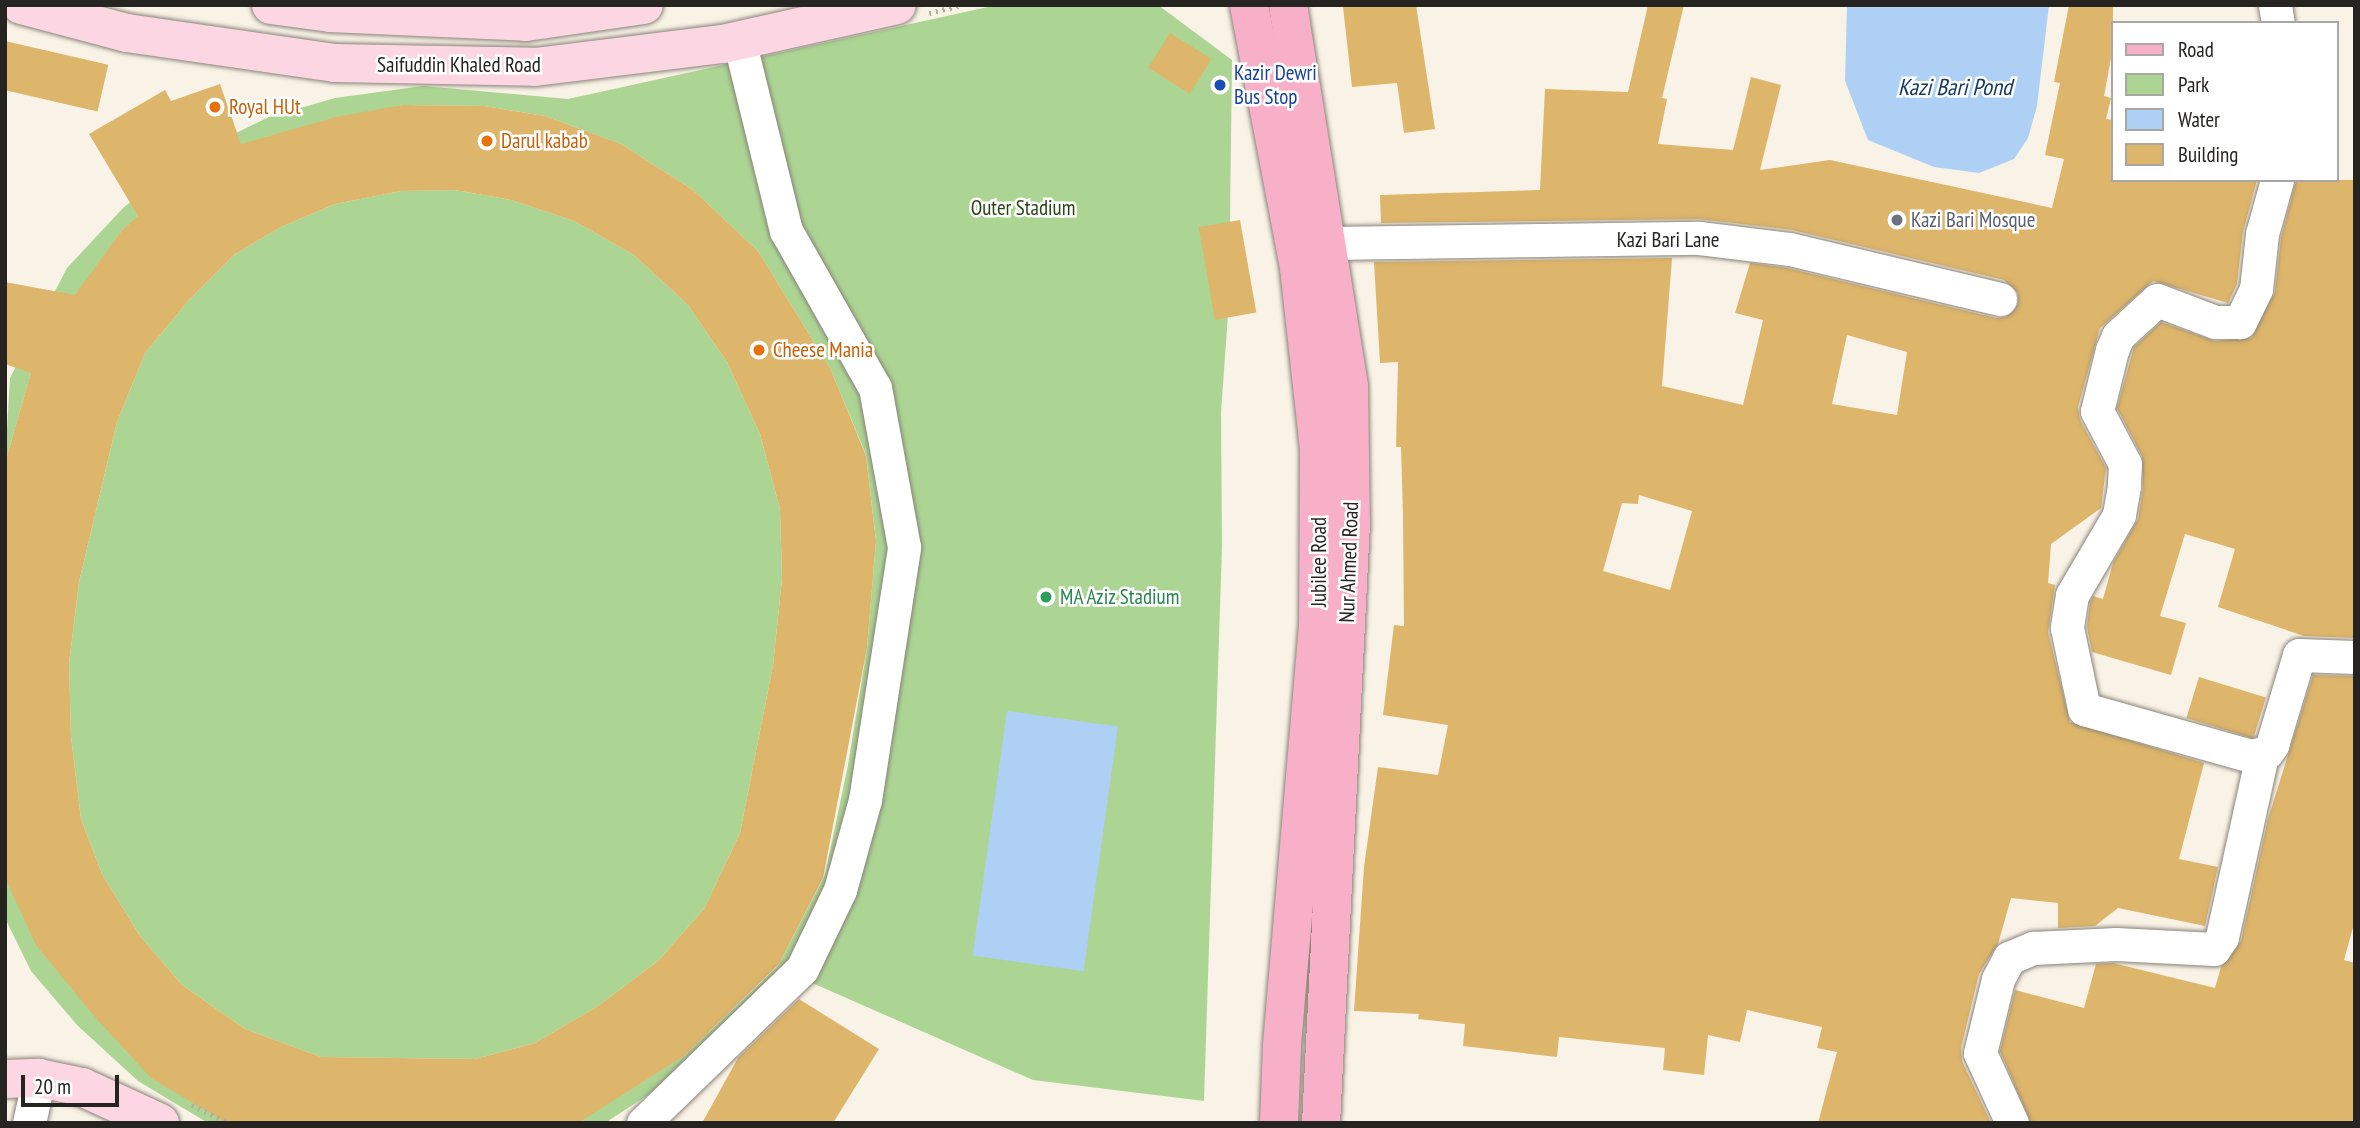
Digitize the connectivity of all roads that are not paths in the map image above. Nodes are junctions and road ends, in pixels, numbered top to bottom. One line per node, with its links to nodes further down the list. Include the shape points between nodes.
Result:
1 (21, 5): 7 (main road, Saifuddin Khaled Road, via 127,33 335,63 535,67)
2 (271, 5): 3 (main road, Saifuddin Khaled Road, via 330,13 526,22)
3 (644, 5)
4 (897, 5): 7 (main road, Saifuddin Khaled Road)
5 (1249, 5): 17 (main road, Jubilee Road, via 1299,268 1319,448 1318,625)
6 (1288, 5): 9 (main road, Nur Ahmed Road)
7 (739, 40): 16 (street, via 786,231 875,388 904,547 865,800 840,890 802,969)
8 (2276, 182): 12 (street, via 2262,234 2256,289 2240,322 2215,322 2158,300 2118,336 2098,411 2125,464 2119,515 2072,595 2067,628 2084,709)
9 (1329, 243): 10 (street, Kazi Bari Lane, via 1699,238 1790,249); 18 (main road, Nur Ahmed Road, via 1349,386 1351,523)
10 (2000, 299)
11 (2355, 657): 12 (street, via 2299,655 2272,745)
12 (2262, 755): 19 (street, via 2219,946 2033,948 2009,958 1998,979 1980,1054)
13 (22, 1079): 14 (street); 15 (main road, via 82,1087)
14 (29, 1123)
15 (160, 1123)
16 (643, 1123)
17 (1279, 1123)
18 (1321, 1123)
19 (2012, 1123)

